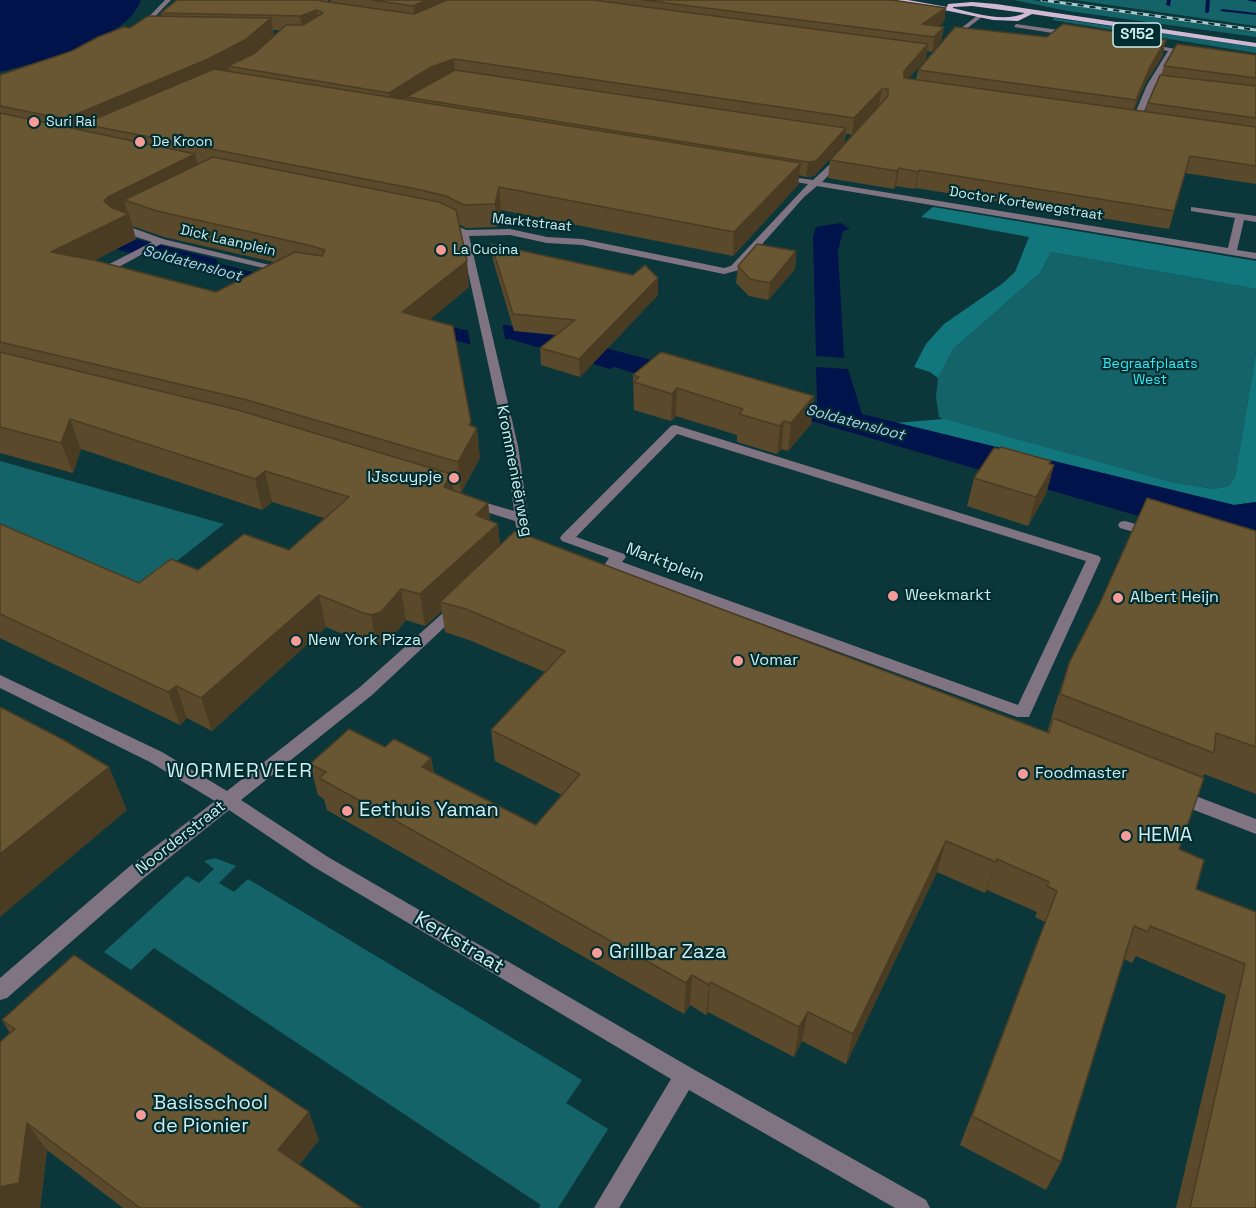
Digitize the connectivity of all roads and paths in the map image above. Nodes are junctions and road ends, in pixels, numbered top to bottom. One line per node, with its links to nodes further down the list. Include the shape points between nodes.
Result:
1 (168, 0): 10 (street, via 138,31)
2 (945, 0): 3 (main road, S152)
3 (961, 2): 5 (main road); 6 (main road, S152, via 987,2)
4 (897, 4): 5 (main road, S152); 7 (street)
5 (950, 8): 8 (main road, S152)
6 (1027, 11): 9 (main road, via 1028,16); 13 (main road, S152)
7 (939, 14)
8 (980, 16): 9 (main road, S152); 14 (street)
9 (1017, 22): 11 (street); 15 (main road, S152)
10 (149, 31)
11 (1082, 36)
12 (1138, 44): 16 (street)
13 (1256, 45)
14 (943, 46)
15 (1221, 49)
16 (1172, 50): 17 (street); 18 (street)
17 (1204, 54)
18 (1151, 85): 19 (street); 21 (street)
19 (1163, 86)
20 (1124, 121): 21 (street)
21 (1135, 123): 22 (street)
22 (1146, 124)
23 (849, 148): 25 (street, Marktstraat)
24 (770, 175): 25 (street, Doctor Kortewegstraat)
25 (816, 183): 31 (street, Marktstraat, via 735,268 724,271 582,242 510,232); 33 (street, Doctor Kortewegstraat)
26 (1194, 209): 27 (street)
27 (1240, 217): 29 (street); 33 (street)
28 (427, 219): 31 (street, Marktstraat)
29 (1256, 219)
30 (124, 224): 32 (street, Dick Laanplein, via 124,230)
31 (464, 233): 40 (street, Krommenieërweg, via 512,446)
32 (160, 241): 35 (street, Dick Laanplein); 38 (street, Dick Laanplein, via 98,274)
33 (1232, 252): 34 (street, Doctor Kortewegstraat)
34 (1256, 256)
35 (289, 271): 36 (street, Dick Laanplein); 37 (street, Dick Laanplein)
36 (300, 274)
37 (273, 277)
38 (119, 280)
39 (453, 498): 40 (street)
40 (520, 518): 43 (street, Krommenieërweg, via 521,547)
41 (1125, 525): 42 (street)
42 (1168, 538)
43 (543, 550)
44 (1094, 559): 44 (street, Marktplein, via 675,429 567,538 619,557 612,564 1023,713)
45 (594, 569): 48 (street)
46 (469, 597): 50 (street, Noorderstraat, via 374,685)
47 (0, 681): 50 (street, Kerkstraat, via 138,747)
48 (911, 690)
49 (1157, 788): 51 (street)
50 (228, 800): 52 (street, Noorderstraat, via 137,872); 53 (street, Kerkstraat, via 321,862)
51 (1256, 827)
52 (0, 991)
53 (685, 1076): 54 (street); 55 (street, Kerkstraat)
54 (606, 1208)
55 (918, 1208)

